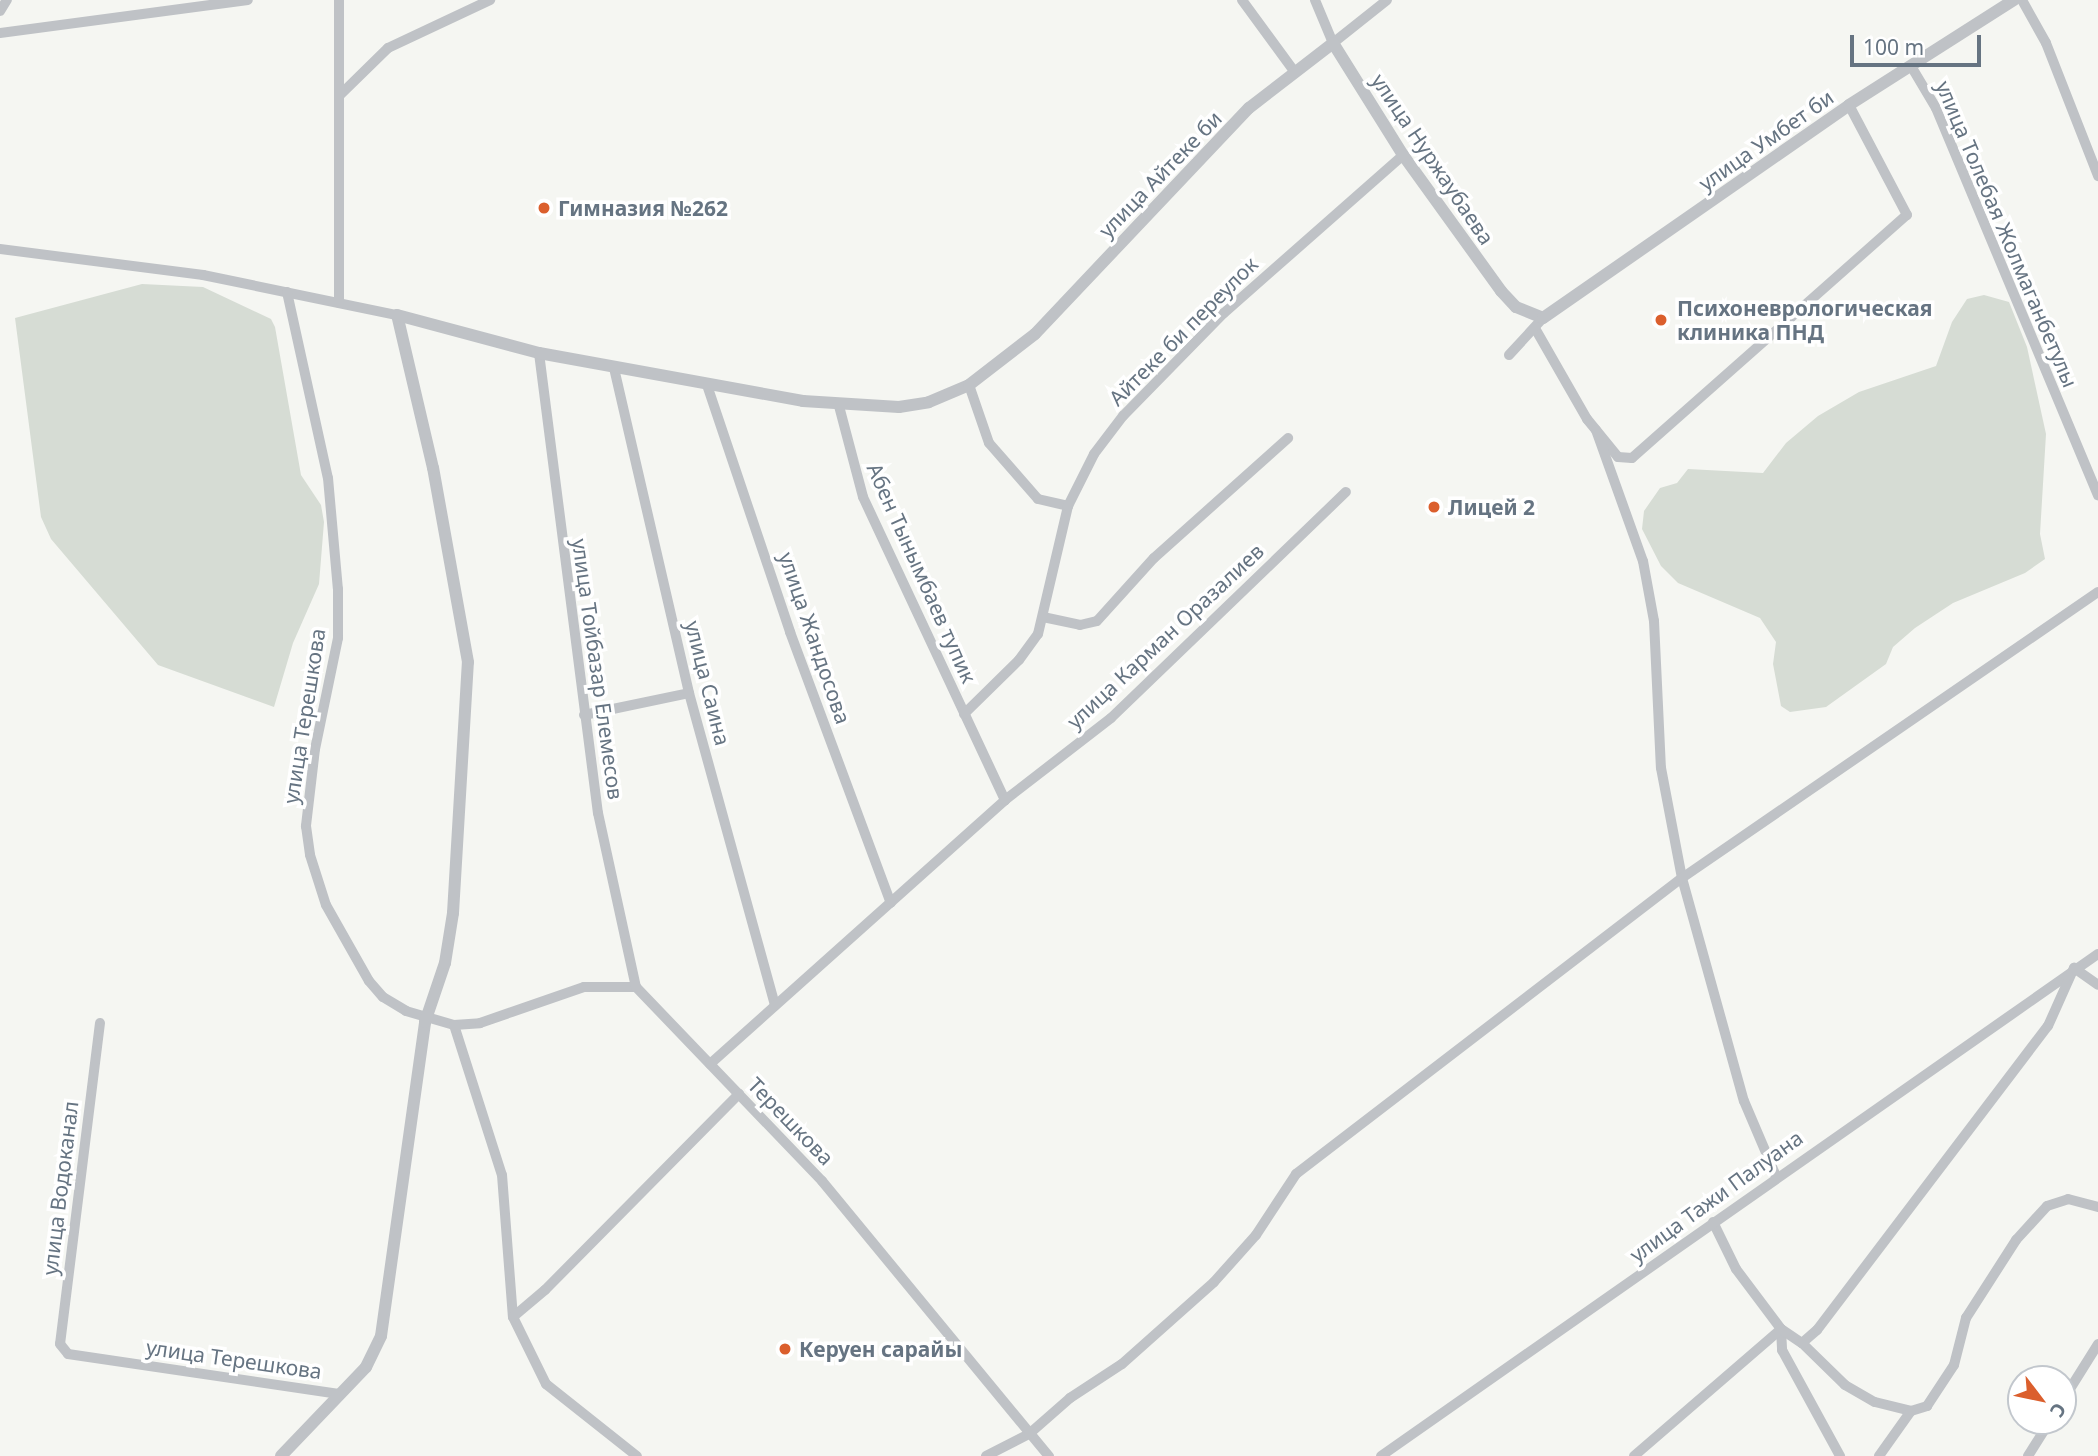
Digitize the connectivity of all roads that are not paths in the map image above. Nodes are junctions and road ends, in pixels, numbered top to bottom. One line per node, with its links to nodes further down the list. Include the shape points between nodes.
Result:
1 (7, 0): 10 (street)
2 (248, 0): 11 (street)
3 (339, 0): 15 (street)
4 (490, 0): 15 (street, via 388,48)
5 (1242, 0): 14 (street)
6 (1315, 0): 12 (street, улица Нуржаубаева)
7 (1387, 0): 12 (street, улица Айтеке би)
8 (2014, 0): 13 (street, улица Умбет би)
9 (2022, 0): 18 (street, via 2046,43)
10 (0, 11)
11 (0, 33)
12 (1333, 43): 14 (street, улица Айтеке би); 17 (street, улица Нуржаубаева)
13 (1911, 66): 16 (street, улица Умбет би); 34 (street, улица Толебая Жолмаганбетулы, via 1936,108)
14 (1294, 71): 29 (street, улица Айтеке би, via 1249,108 1035,334)
15 (340, 95): 21 (street)
16 (1849, 105): 23 (street, улица Умбет би); 31 (street, via 1907,215 1632,458 1618,457)
17 (1403, 155): 23 (street, улица Нуржаубаева, via 1501,290 1516,307); 35 (street, Айтеке би переулок, via 1155,380 1094,454)
18 (2098, 176)
19 (0, 249): 20 (street, via 203,275)
20 (287, 292): 21 (street); 49 (street, улица Терешкова, via 328,478 338,589 338,638 315,749 306,826 310,855 326,905 369,981 383,997)
21 (339, 303): 22 (street)
22 (397, 315): 25 (street, улица Айтеке би); 49 (street, улица Терешкова, via 433,468 468,662 453,913 444,964)
23 (1543, 318): 24 (street)
24 (1535, 330): 26 (street); 31 (street)
25 (539, 354): 27 (street, улица Айтеке би); 40 (street, улица Тойбазар Елемесов)
26 (1509, 355)
27 (614, 368): 28 (street, улица Айтеке би); 38 (street, улица Саина)
28 (707, 385): 30 (street, улица Айтеке би); 43 (street, улица Жандосова, via 790,632)
29 (969, 385): 30 (street, улица Айтеке би, via 929,402 899,407); 35 (street, via 989,443 1038,499)
30 (839, 406): 39 (street, Абен Тынымбаев тупик, via 863,497)
31 (1596, 430): 42 (street, via 1643,561 1654,621 1661,768)
32 (1287, 438): 37 (street, via 1154,558 1097,621 1080,625)
33 (1346, 492): 41 (street, улица Карман Оразалиев, via 1111,718)
34 (2098, 496)
35 (1068, 506): 37 (street, Айтеке би переулок)
36 (2098, 592): 42 (street)
37 (1043, 617): 39 (street, Айтеке би переулок, via 1029,649)
38 (689, 693): 40 (street); 48 (street, улица Саина)
39 (964, 714): 41 (street, Абен Тынымбаев тупик)
40 (584, 715): 47 (street, улица Тойбазар Елемесов, via 598,813)
41 (1005, 800): 43 (street, улица Карман Оразалиев)
42 (1682, 878): 54 (street, via 1744,1101); 65 (street, via 1296,1174 1256,1235 1214,1282 1122,1364 1070,1398)
43 (891, 903): 48 (street, улица Карман Оразалиев)
44 (2098, 954): 45 (street, улица Тажи Палуана)
45 (2074, 968): 46 (street); 54 (street, улица Тажи Палуана); 59 (street, via 2048,1026 1843,1300)
46 (2098, 985)
47 (636, 987): 51 (street, via 584,987 480,1023); 52 (street, Терешкова)
48 (775, 1005): 52 (street, улица Карман Оразалиев)
49 (426, 1020): 51 (street); 63 (street, улица Терешкова, via 382,1336 366,1367)
50 (100, 1023): 61 (street, улица Водоканал, via 60,1344)
51 (454, 1025): 57 (street, via 502,1175)
52 (710, 1064): 53 (street, Терешкова)
53 (739, 1094): 57 (street); 65 (street, Терешкова, via 822,1181)
54 (1776, 1176): 56 (street, улица Тажи Палуана)
55 (2098, 1207): 64 (street, via 2068,1199 2047,1206 1987,1280 1966,1318 1944,1387 1927,1406)
56 (1713, 1222): 58 (street, via 1737,1269); 71 (street, улица Тажи Палуана)
57 (513, 1317): 68 (street, via 546,1384)
58 (1781, 1329): 59 (street); 72 (street); 73 (street, via 1782,1350)
59 (1802, 1343): 64 (street, via 1845,1385 1875,1402)
60 (2098, 1344): 62 (street)
61 (68, 1354): 63 (street, улица Терешкова)
62 (2077, 1378)
63 (339, 1394): 67 (street)
64 (1911, 1411): 74 (street)
65 (1029, 1434): 69 (street); 70 (street, Терешкова)
66 (2041, 1435): 75 (street)
67 (281, 1456)
68 (637, 1456)
69 (986, 1456)
70 (1049, 1456)
71 (1381, 1456)
72 (1634, 1456)
73 (1840, 1456)
74 (1879, 1456)
75 (2028, 1456)

